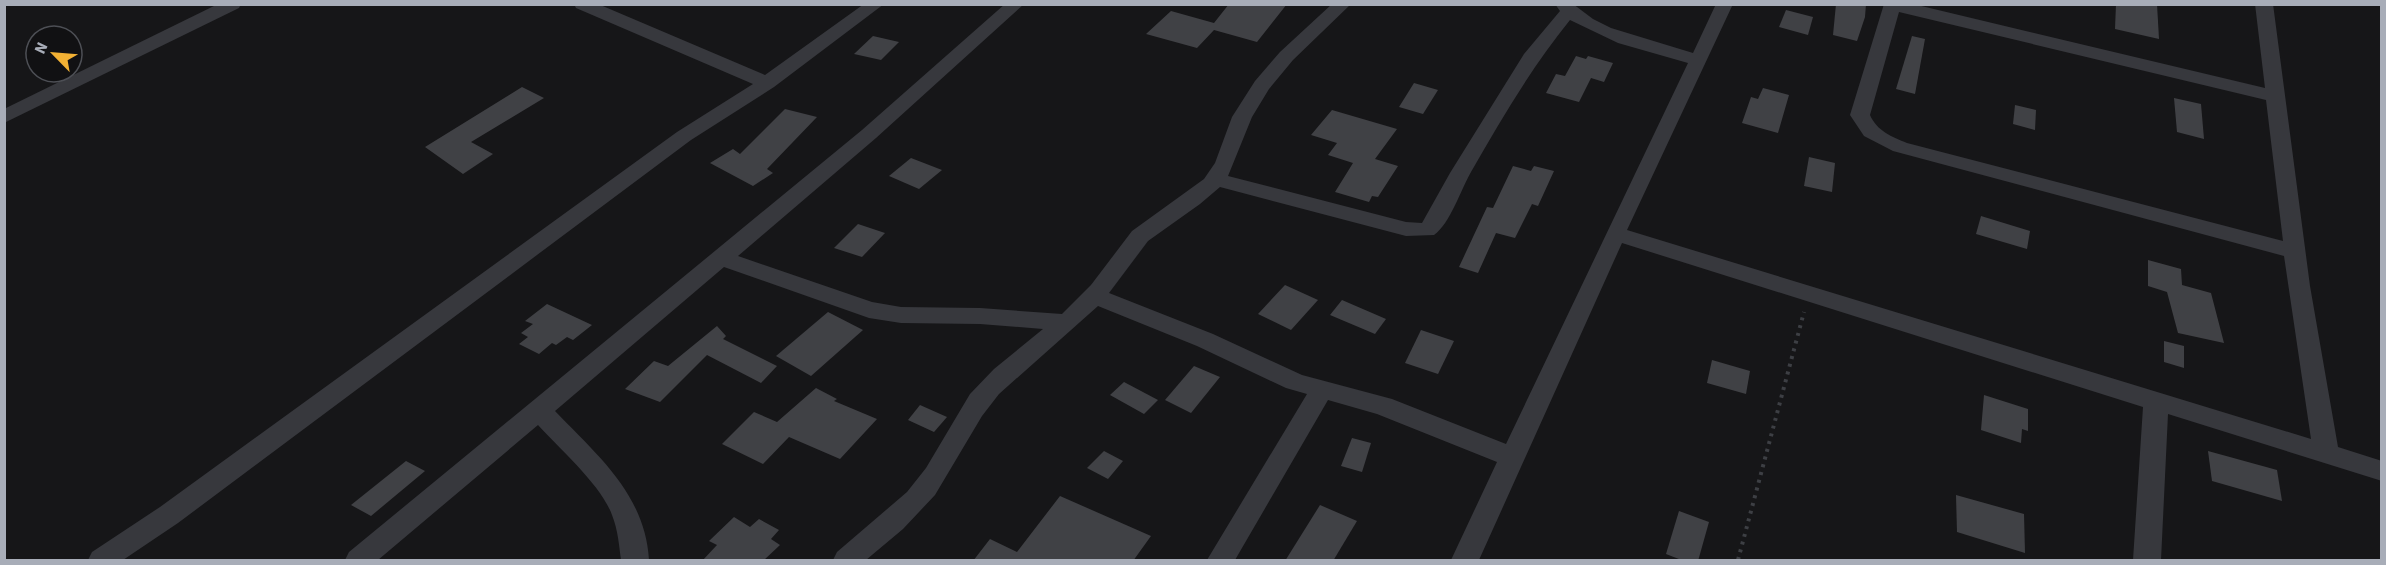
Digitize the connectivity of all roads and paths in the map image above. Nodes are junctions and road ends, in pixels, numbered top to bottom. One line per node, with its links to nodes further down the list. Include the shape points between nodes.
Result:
1 (233, 4): 13 (street)
2 (582, 4): 11 (street)
3 (876, 4): 11 (street)
4 (1016, 4): 17 (street)
5 (1343, 4): 14 (street, via 1285,56 1253,100)
6 (1725, 4): 10 (street)
7 (2264, 4): 12 (street)
8 (1893, 5): 12 (street); 16 (street, via 1860,115 1867,130 1875,135 1900,147)
9 (1566, 8): 10 (street, via 1597,28); 14 (street, via 1533,54 1432,226 1426,230 1406,229)
10 (1698, 60): 15 (street)
11 (767, 83): 27 (street, via 675,143)
12 (2275, 96): 16 (street)
13 (4, 117)
14 (1216, 179): 19 (street, via 1140,236)
15 (1614, 234): 18 (street); 25 (street)
16 (2295, 252): 24 (street)
17 (722, 258): 20 (street, via 868,310); 23 (street)
18 (1809, 294): 22 (street); 33 (path)
19 (1095, 296): 20 (street); 21 (street)
20 (1066, 322): 30 (street, via 998,380 979,401 934,477 914,501)
21 (1321, 391): 25 (street, via 1383,406); 31 (street)
22 (2156, 401): 24 (street); 34 (street)
23 (539, 410): 28 (street); 29 (street, via 606,482 624,508)
24 (2325, 453): 26 (street)
25 (1512, 457): 32 (street)
26 (2382, 471)
27 (102, 561)
28 (359, 561)
29 (635, 561)
30 (847, 561)
31 (1221, 561)
32 (1465, 561)
33 (1738, 561)
34 (2147, 561)

